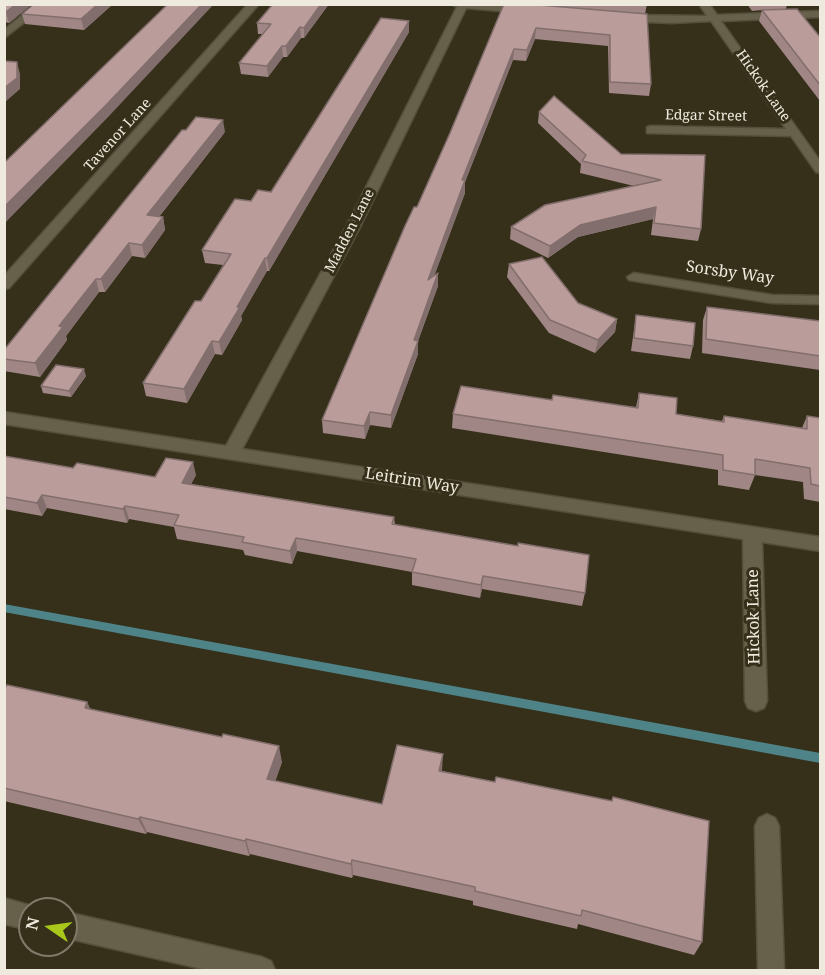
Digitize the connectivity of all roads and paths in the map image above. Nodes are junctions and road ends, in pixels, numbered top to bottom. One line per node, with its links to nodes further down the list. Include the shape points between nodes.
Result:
1 (43, 4): 10 (street)
2 (254, 4): 15 (street, Tavenor Lane)
3 (456, 4): 5 (street)
4 (705, 4): 9 (street, Hickok Lane)
5 (463, 5): 6 (street); 18 (street, Madden Lane, via 353,227)
6 (534, 11)
7 (820, 14): 9 (street)
8 (618, 18): 9 (street)
9 (714, 18): 12 (street, Hickok Lane)
10 (4, 35)
11 (651, 130): 12 (street, Edgar Street)
12 (795, 133): 13 (street, Hickok Lane)
13 (820, 168)
14 (634, 277): 16 (street, Sorsby Way, via 772,298)
15 (4, 285)
16 (820, 300)
17 (4, 418): 18 (street, Leitrim Way)
18 (231, 453): 19 (street, Leitrim Way)
19 (752, 534): 20 (street, Leitrim Way); 21 (street, Hickok Lane)
20 (820, 544)
21 (756, 700)
22 (767, 826): 26 (street)
23 (78, 928): 24 (street)
24 (210, 965): 25 (street)
25 (262, 970)
26 (771, 970)

